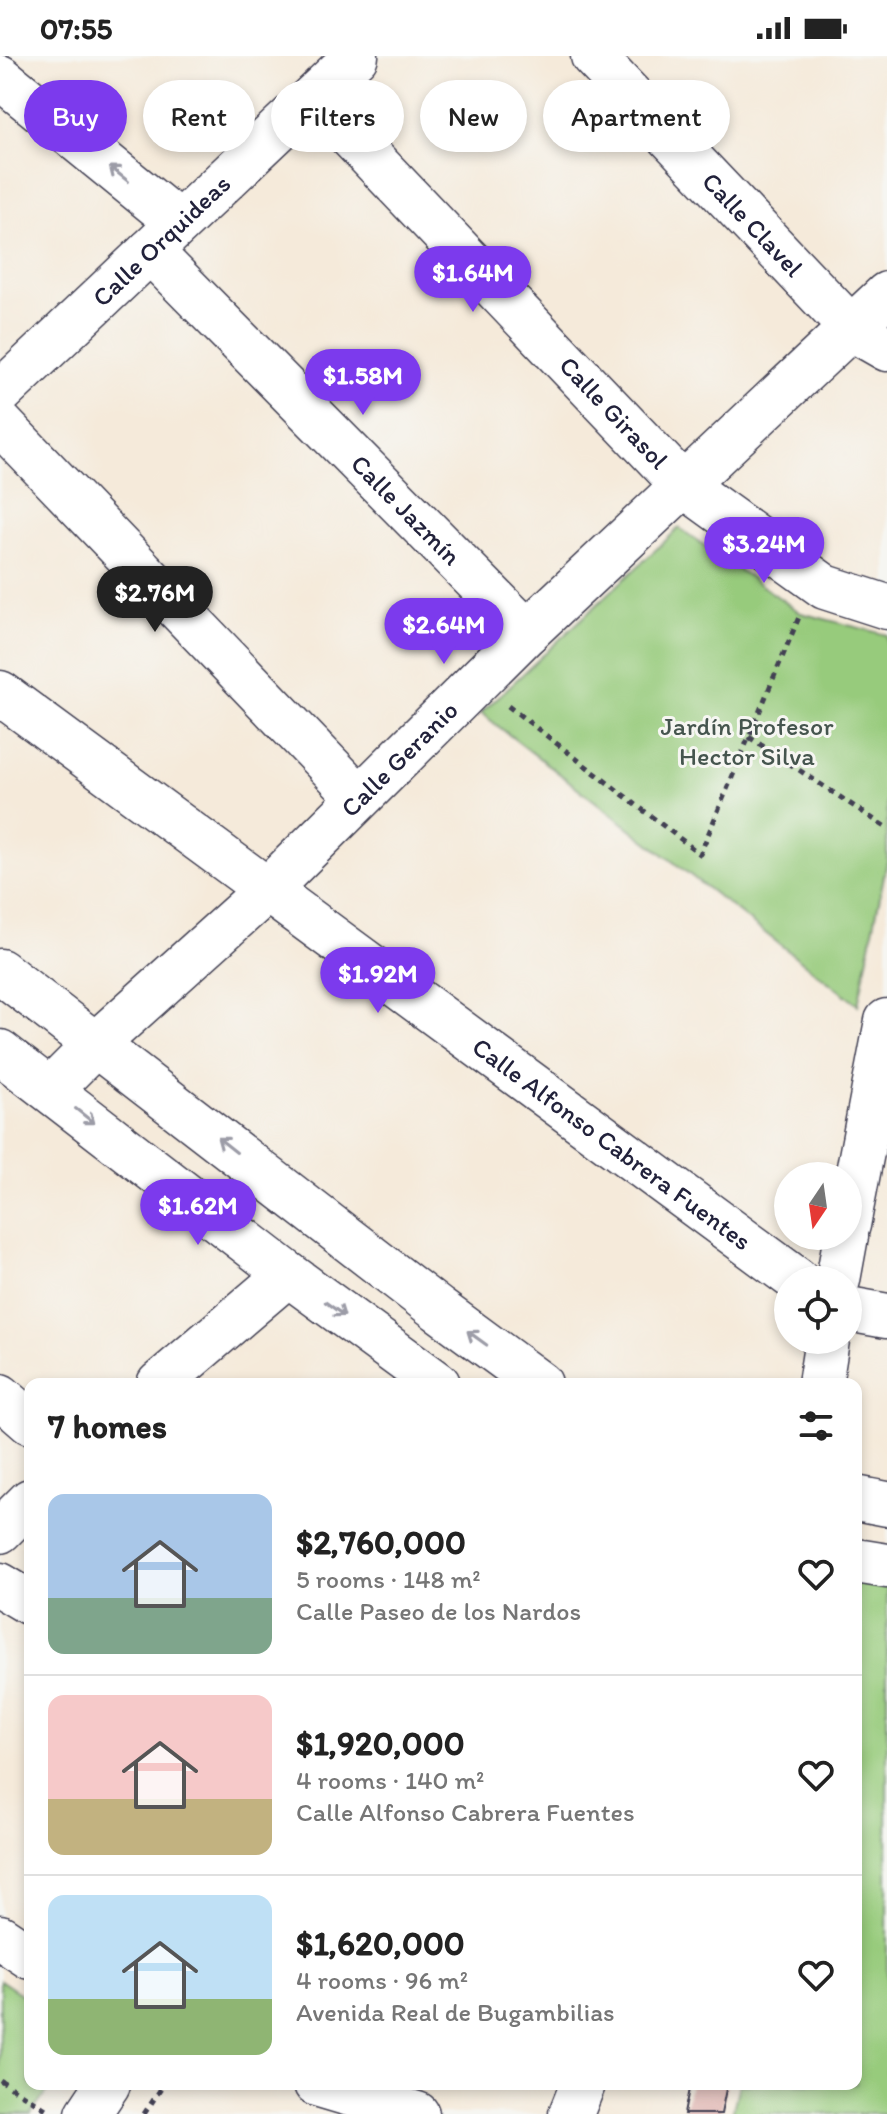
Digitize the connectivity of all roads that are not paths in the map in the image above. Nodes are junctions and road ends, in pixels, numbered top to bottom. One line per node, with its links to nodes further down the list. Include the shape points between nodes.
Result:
1 (356, 56): 4 (street, Calle Orquideas)
2 (593, 56): 9 (street, Calle Clavel)
3 (0, 77): 7 (street, Calle Jazmín, one-way to 3)
4 (331, 80)
5 (271, 136): 7 (street, Calle Orquideas)
6 (365, 152): 12 (street, Calle Girasol)
7 (164, 237): 10 (street, Calle Orquideas); 14 (street, Calle Jazmín)
8 (887, 294): 9 (street, Calle Geranio)
9 (870, 339): 12 (street, Calle Geranio)
10 (0, 393)
11 (0, 423): 16 (street)
12 (682, 484): 13 (street, Calle Girasol, via 825,587); 14 (street, Calle Geranio)
13 (887, 607)
14 (527, 632): 16 (street, Calle Geranio)
15 (0, 693): 17 (street, Calle Alfonso Cabrera Fuentes)
16 (359, 797): 17 (street, Calle Geranio)
17 (266, 891): 20 (street, Calle Geranio); 25 (street, Calle Alfonso Cabrera Fuentes)
18 (0, 971): 20 (street)
19 (887, 1021): 22 (street)
20 (97, 1043): 23 (street, Calle Geranio); 32 (street, one-way to 20)
21 (0, 1052): 23 (street)
22 (882, 1075): 24 (street)
23 (51, 1089): 26 (street, one-way to 26)
24 (862, 1163)
25 (778, 1266)
26 (288, 1274): 30 (street); 31 (street, one-way to 31)
27 (862, 1312): 28 (street)
28 (887, 1316)
29 (825, 1354): 33 (street)
30 (166, 1378)
31 (430, 1378)
32 (532, 1378)
33 (821, 1378)
34 (0, 1396): 35 (street)
35 (24, 1417)
36 (862, 1499): 37 (street)
37 (887, 1504)
38 (24, 1507): 39 (street)
39 (0, 1531)
40 (862, 1562): 41 (street)
41 (887, 1566)
42 (0, 1585): 43 (street)
43 (24, 1599)
44 (0, 1937): 45 (street)
45 (24, 1953)
46 (99, 2090): 49 (street)
47 (336, 2090): 50 (street)
48 (581, 2090): 51 (street)
49 (67, 2111)
50 (417, 2114)
51 (571, 2114)

